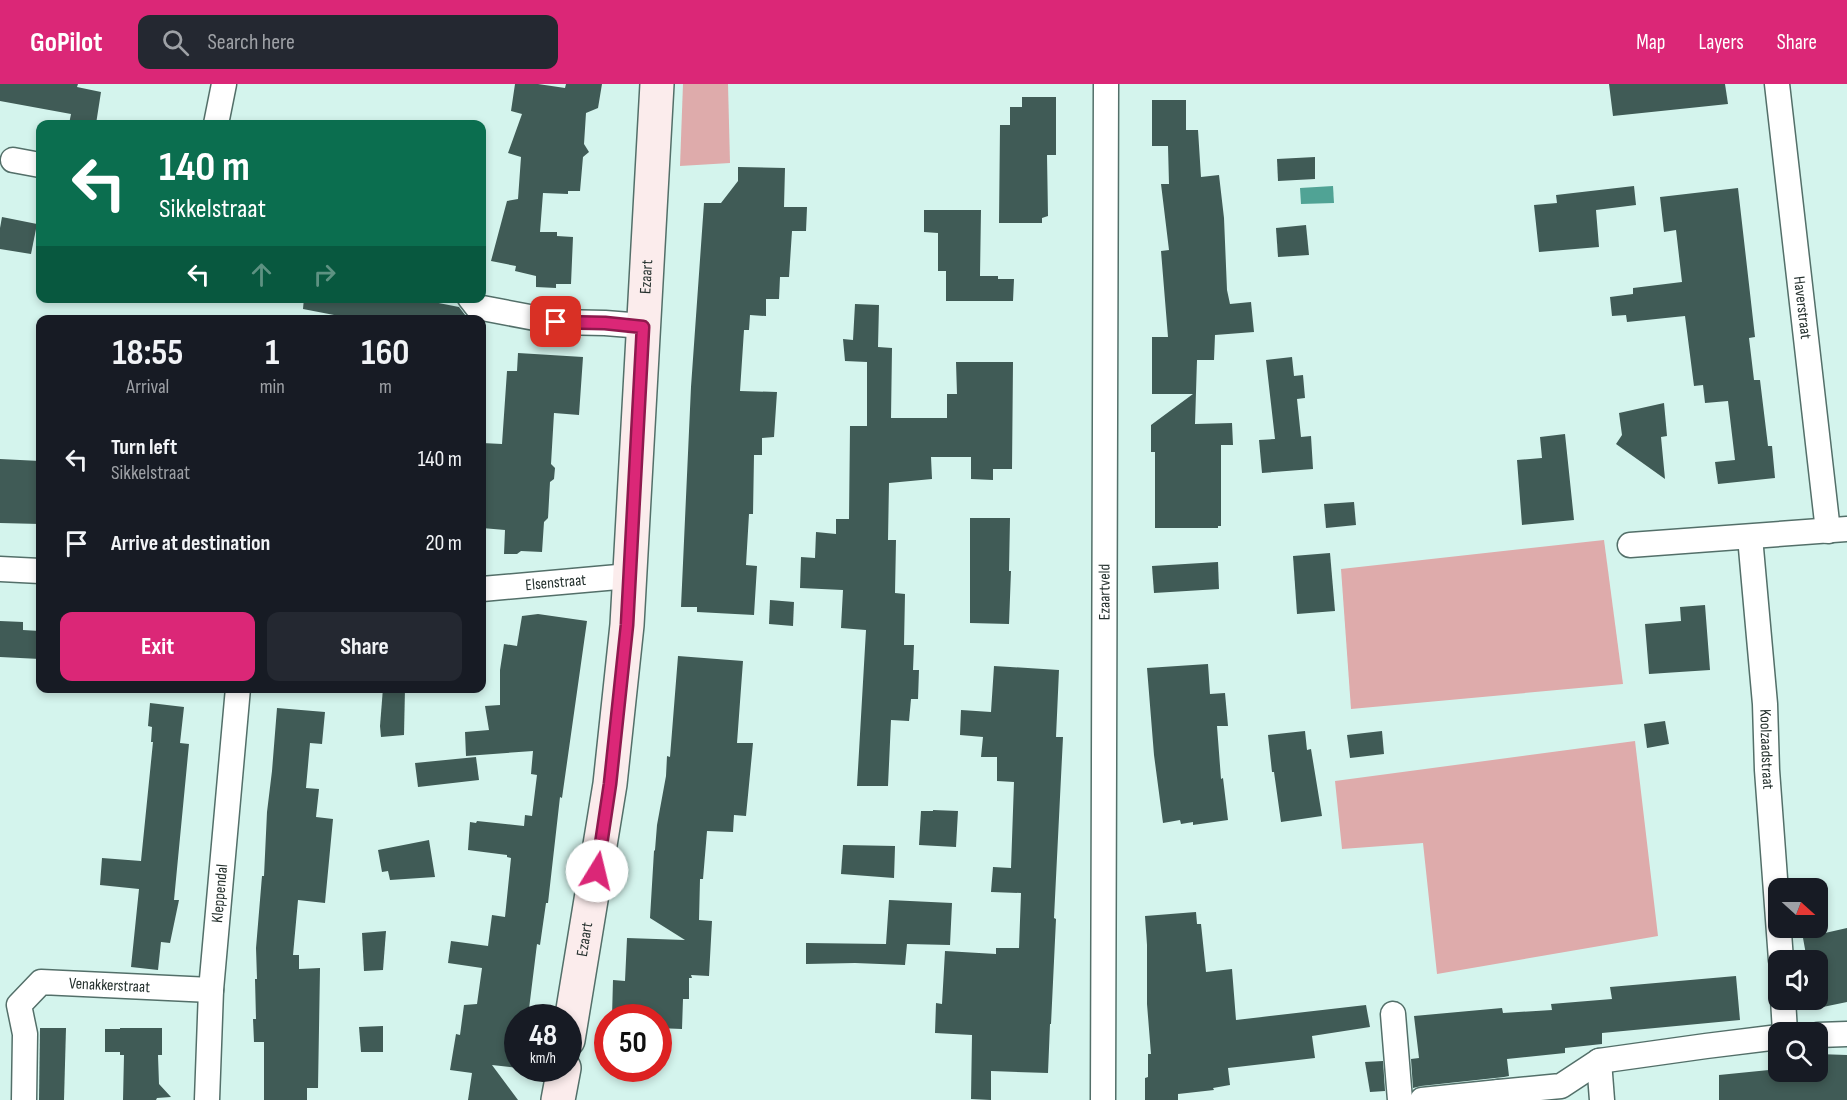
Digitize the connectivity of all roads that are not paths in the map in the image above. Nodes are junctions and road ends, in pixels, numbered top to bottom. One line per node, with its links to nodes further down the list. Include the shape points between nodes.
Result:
1 (224, 84): 5 (street)
2 (657, 84): 9 (main road, Ezaart)
3 (1106, 84): 32 (street, Ezaartveld)
4 (1777, 84): 10 (street, Haverstraat)
5 (217, 120)
6 (13, 160): 7 (street)
7 (36, 164)
8 (474, 303): 9 (street, via 477,307 556,322)
9 (643, 327): 15 (main road, Ezaart)
10 (1837, 530): 11 (street, Haverstraat)
11 (1750, 537): 12 (street, Haverstraat); 18 (street, Koolzaadstraat)
12 (1630, 545)
13 (0, 569): 14 (street)
14 (36, 571)
15 (629, 576): 16 (street, Elsenstraat); 21 (main road, Ezaart, via 610,784)
16 (486, 589)
17 (238, 693): 19 (street, Kleppendal)
18 (1780, 950)
19 (211, 990): 20 (street, Venakkerstraat, via 41,982); 30 (street, Kleppendal)
20 (10, 1004): 29 (street, Venakkerstraat, via 25,1034)
21 (574, 1004)
22 (1394, 1014): 33 (street)
23 (1847, 1034): 24 (street)
24 (1828, 1035)
25 (1768, 1038): 26 (street)
26 (1599, 1061): 28 (street, via 1561,1086); 35 (street)
27 (561, 1082): 31 (main road)
28 (1499, 1096): 34 (street)
29 (24, 1100)
30 (207, 1100)
31 (558, 1100)
32 (1103, 1100)
33 (1400, 1100)
34 (1422, 1100)
35 (1602, 1100)

